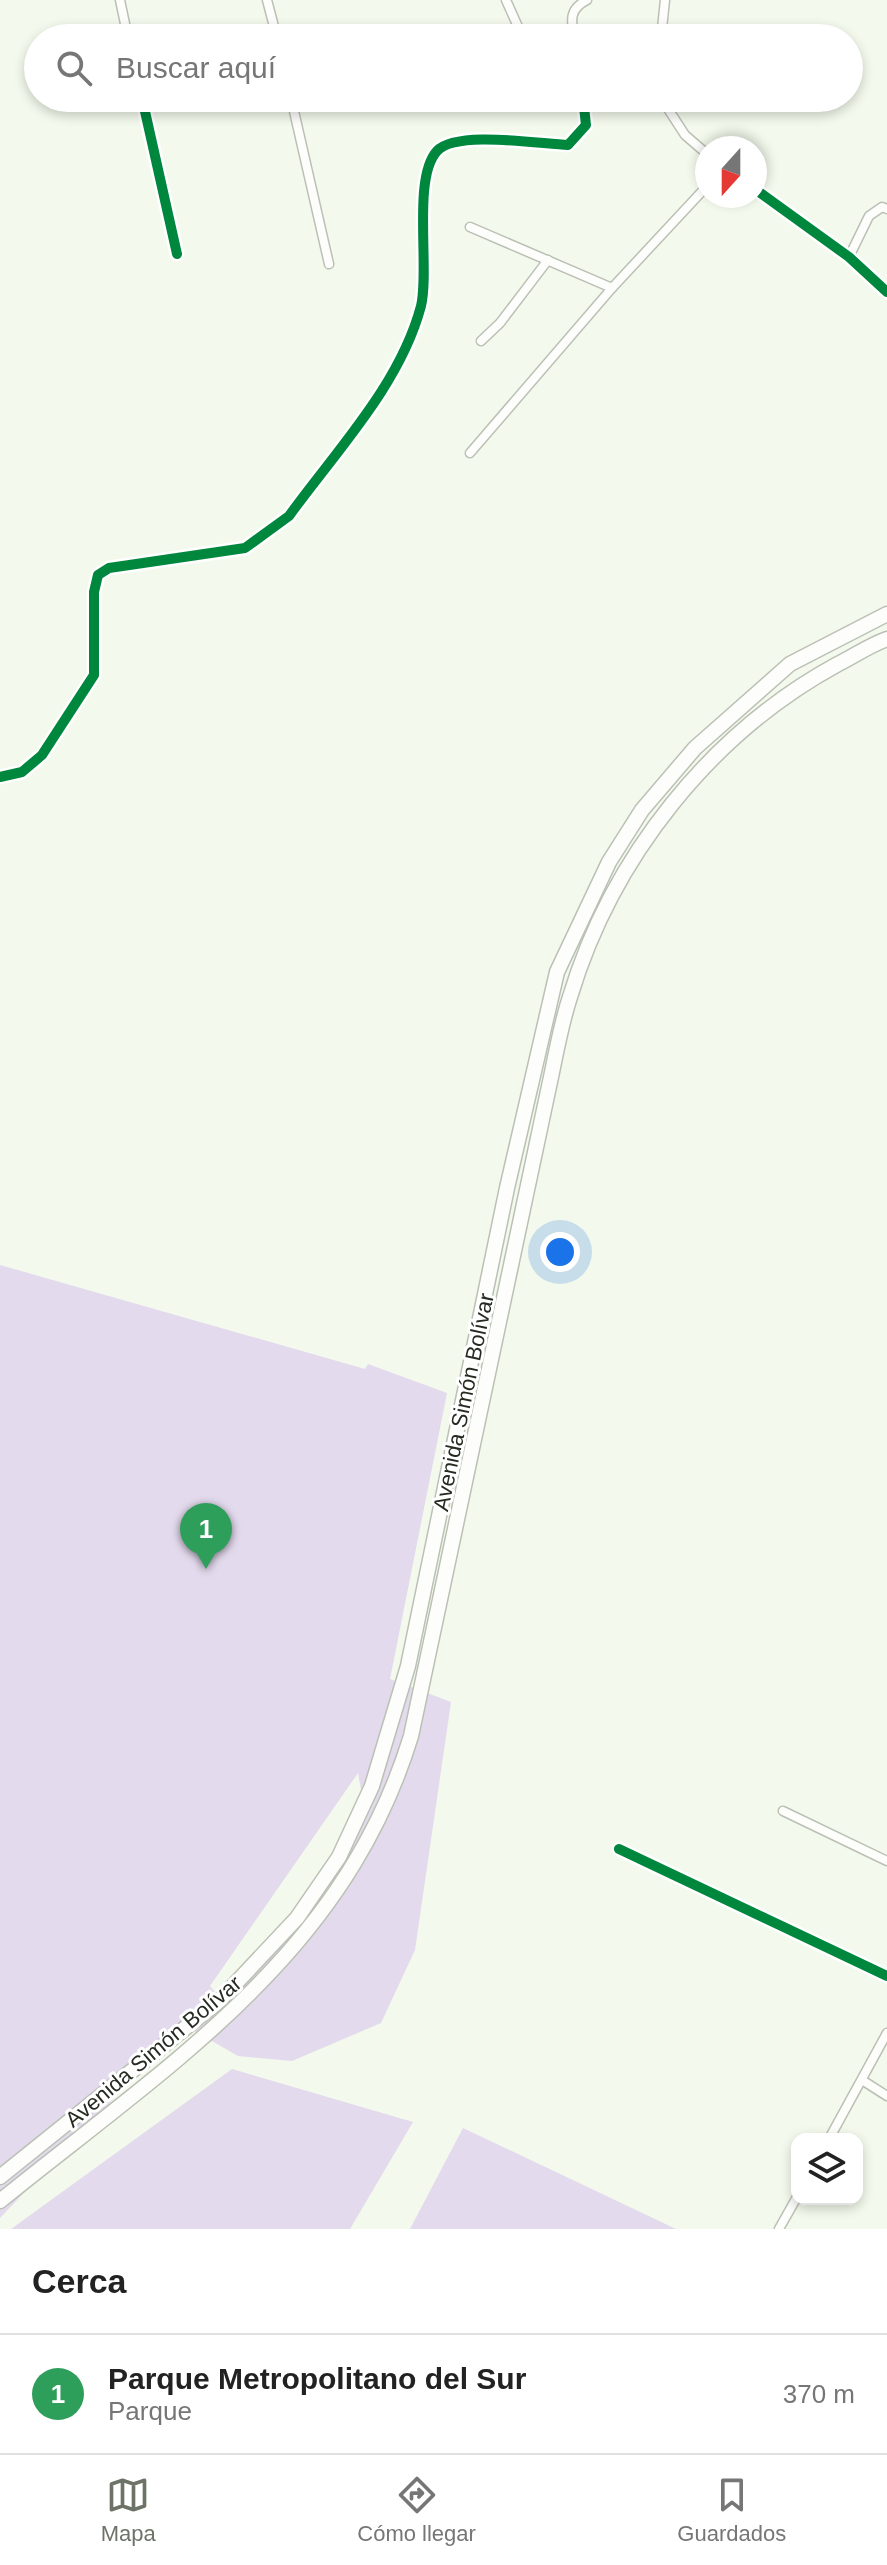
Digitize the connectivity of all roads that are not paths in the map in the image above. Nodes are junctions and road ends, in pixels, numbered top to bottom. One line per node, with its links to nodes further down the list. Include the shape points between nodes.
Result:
1 (120, 0): 6 (street)
2 (267, 0): 7 (street)
3 (506, 0): 8 (street)
4 (587, 0): 9 (street, via 576,5)
5 (665, 0): 10 (street)
6 (125, 24)
7 (273, 24)
8 (517, 24)
9 (572, 24)
10 (662, 24)
11 (145, 112): 20 (street)
12 (294, 112): 23 (street)
13 (585, 112): 30 (street, via 586,125 568,145 458,140 437,151 426,177 421,304 397,367 289,516 270,533 245,548 109,568 98,575 94,675 42,755 22,772)
14 (670, 112): 15 (street)
15 (695, 144)
16 (767, 198): 21 (street)
17 (695, 199): 24 (street)
18 (887, 209): 21 (street, via 869,216)
19 (470, 227): 22 (street)
20 (177, 254)
21 (849, 257): 25 (street)
22 (548, 260): 24 (street); 26 (street)
23 (329, 264)
24 (612, 288): 27 (street)
25 (887, 292)
26 (481, 341)
27 (470, 453)
28 (887, 614): 31 (highway, Avenida Simón Bolívar, via 790,664 742,703 667,778 609,862 548,997)
29 (887, 639): 32 (highway, Avenida Simón Bolívar, via 805,682 732,737 658,823 620,883 570,996)
30 (0, 777)
31 (478, 1327): 32 (highway); 41 (highway, Avenida Simón Bolívar, via 408,1666 372,1786 339,1857 297,1918 220,2000)
32 (496, 1331): 42 (highway, Avenida Simón Bolívar, via 411,1736 364,1849 316,1921 239,2008)
33 (783, 1811): 35 (street)
34 (619, 1849): 36 (street)
35 (887, 1861)
36 (887, 1976)
37 (886, 2040): 38 (street)
38 (862, 2080): 39 (street); 40 (street)
39 (887, 2096)
40 (832, 2133)
41 (0, 2177)
42 (0, 2201)
43 (792, 2205): 44 (street)
44 (779, 2229)

